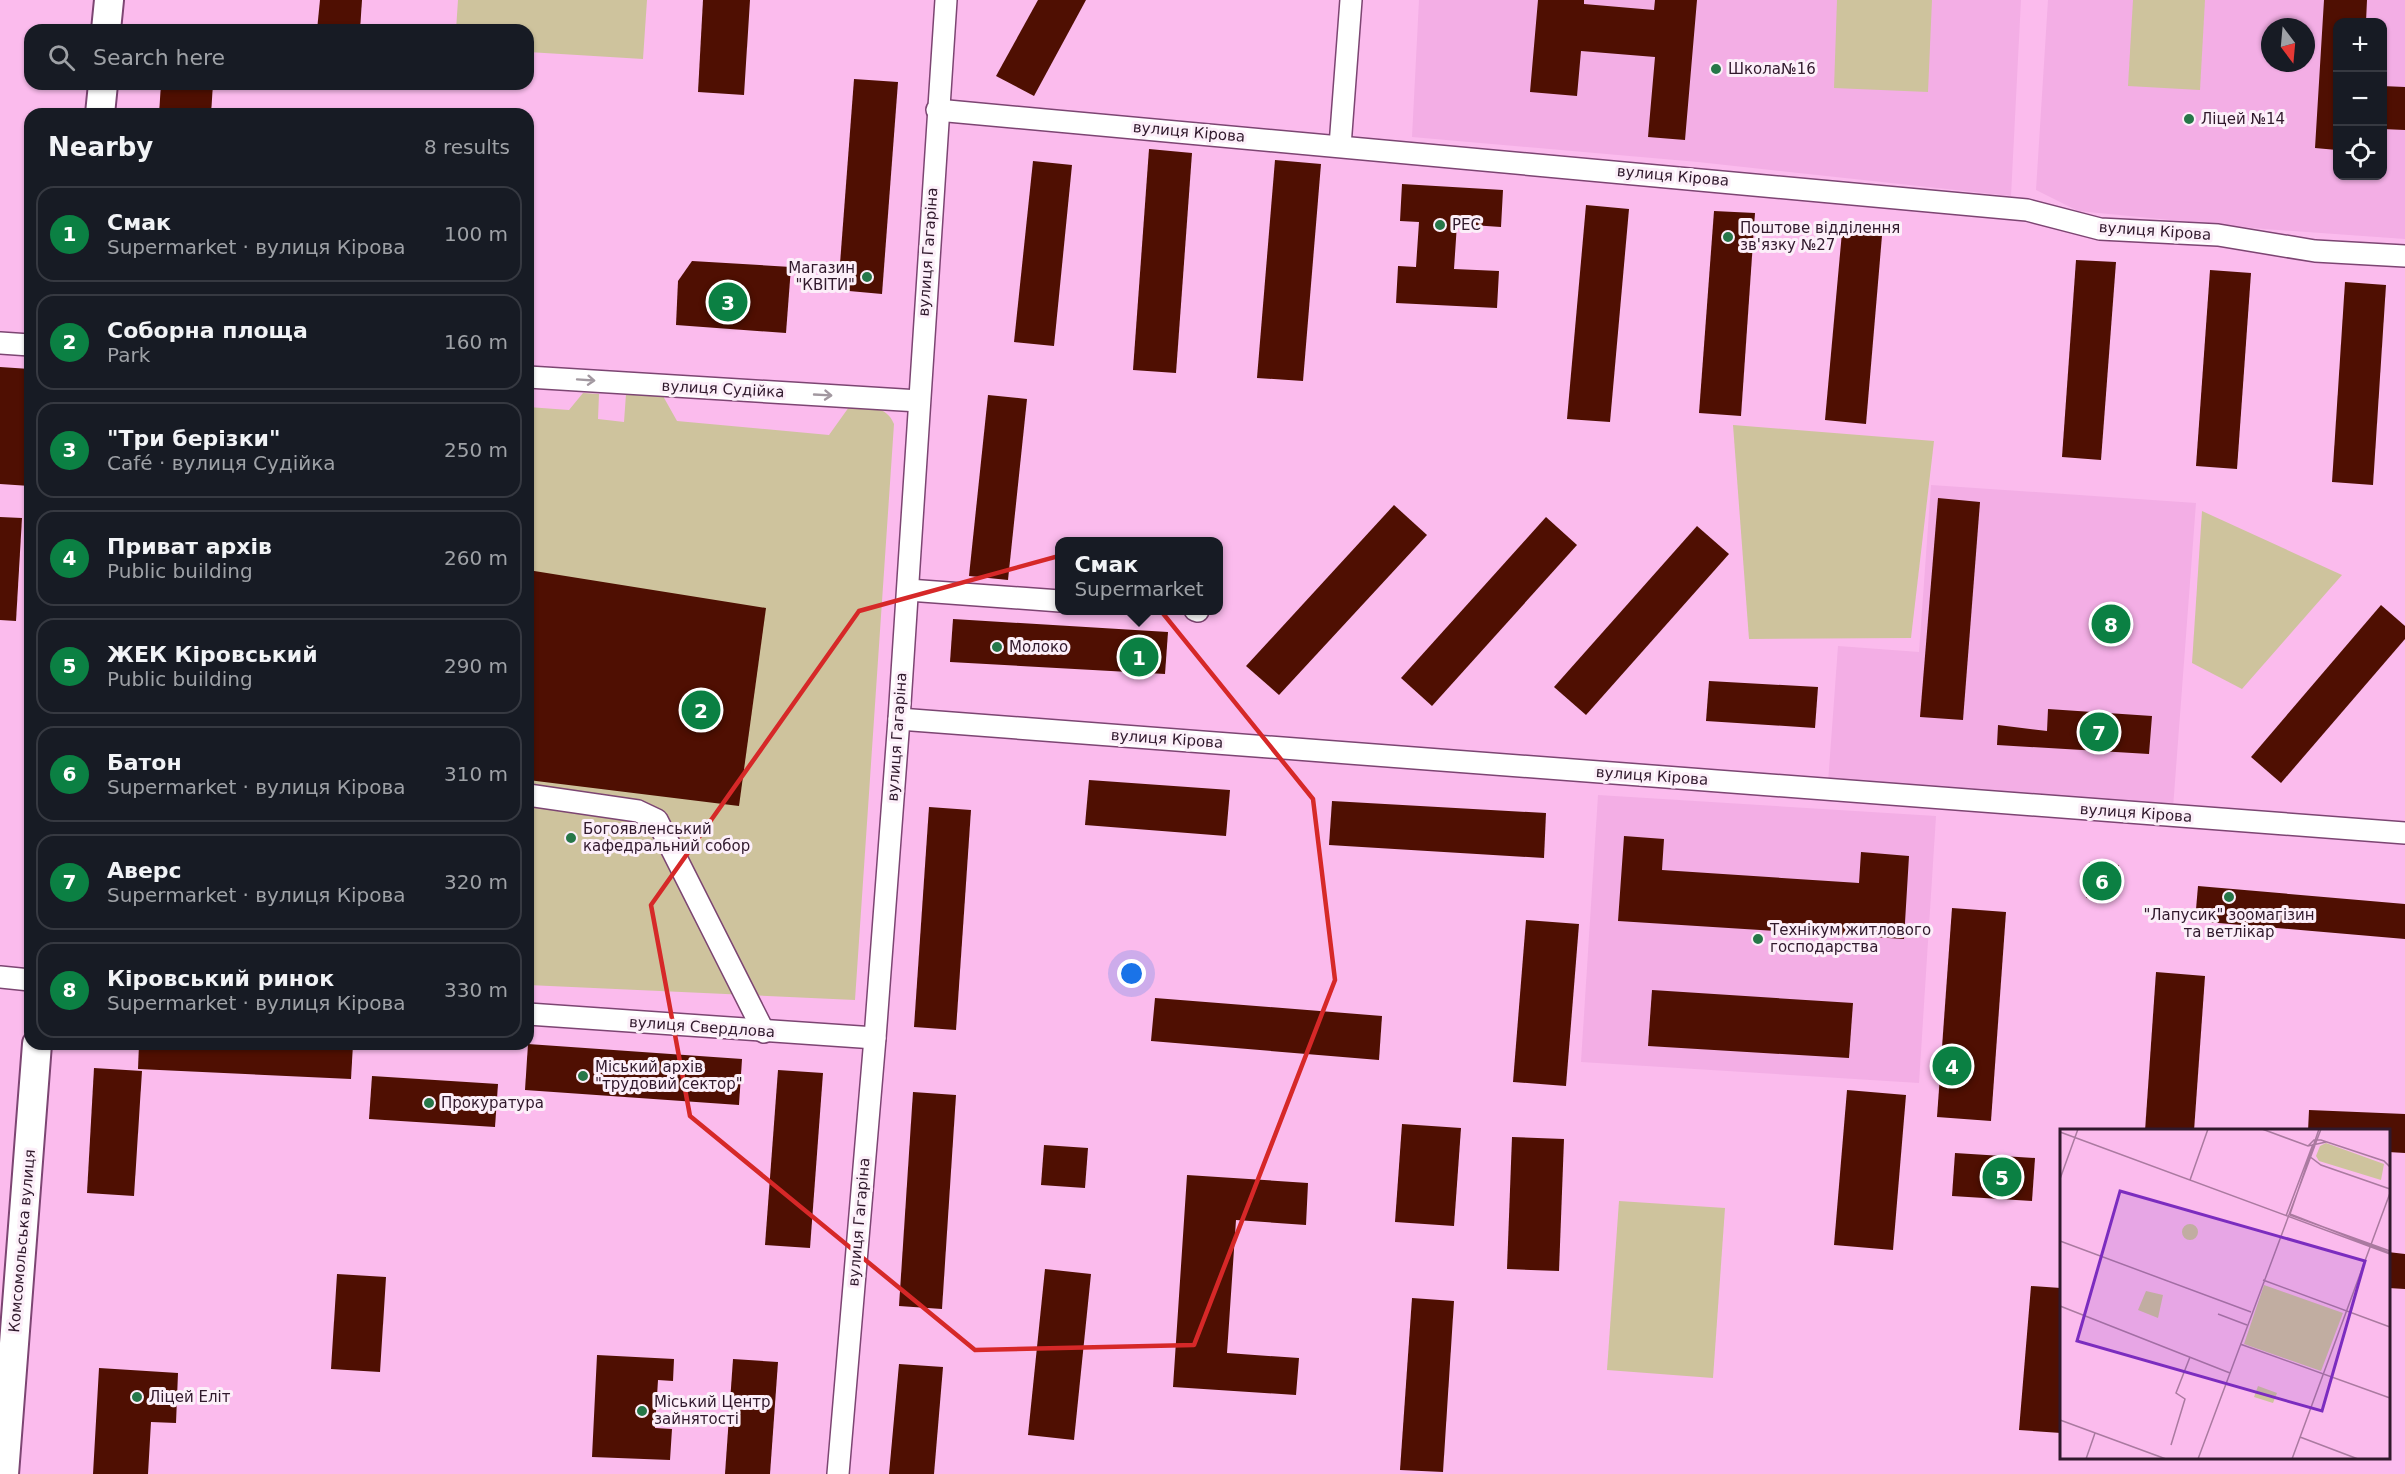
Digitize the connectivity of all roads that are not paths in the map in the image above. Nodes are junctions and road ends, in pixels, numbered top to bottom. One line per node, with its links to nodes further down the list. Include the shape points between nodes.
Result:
1 (109, 0): 4 (street)
2 (946, 0): 7 (street, вулиця Гагаріна)
3 (1351, 0): 8 (street)
4 (107, 24)
5 (102, 90): 6 (street)
6 (100, 108)
7 (938, 110): 8 (street, вулиця Кірова); 13 (street, вулиця Гагаріна)
8 (1340, 146): 9 (street, вулиця Кірова, via 2028,210 2100,229 2218,235 2315,251)
9 (2405, 256)
10 (0, 343): 11 (street)
11 (24, 345)
12 (534, 377): 13 (street, вулиця Судійка, one-way to 13)
13 (919, 401): 14 (street, вулиця Гагаріна)
14 (908, 590): 15 (street); 16 (street, вулиця Гагаріна)
15 (1055, 601)
16 (899, 719): 18 (street, вулиця Кірова); 23 (street, вулиця Гагаріна)
17 (534, 796): 22 (street, via 638,811 657,820)
18 (2405, 833)
19 (0, 977): 20 (street)
20 (24, 979)
21 (534, 1014): 22 (street, вулиця Свердлова)
22 (764, 1032): 23 (street, вулиця Свердлова)
23 (875, 1038): 26 (street, вулиця Гагаріна)
24 (37, 1050): 25 (street, Комсомольська вулиця)
25 (4, 1474)
26 (838, 1474)

